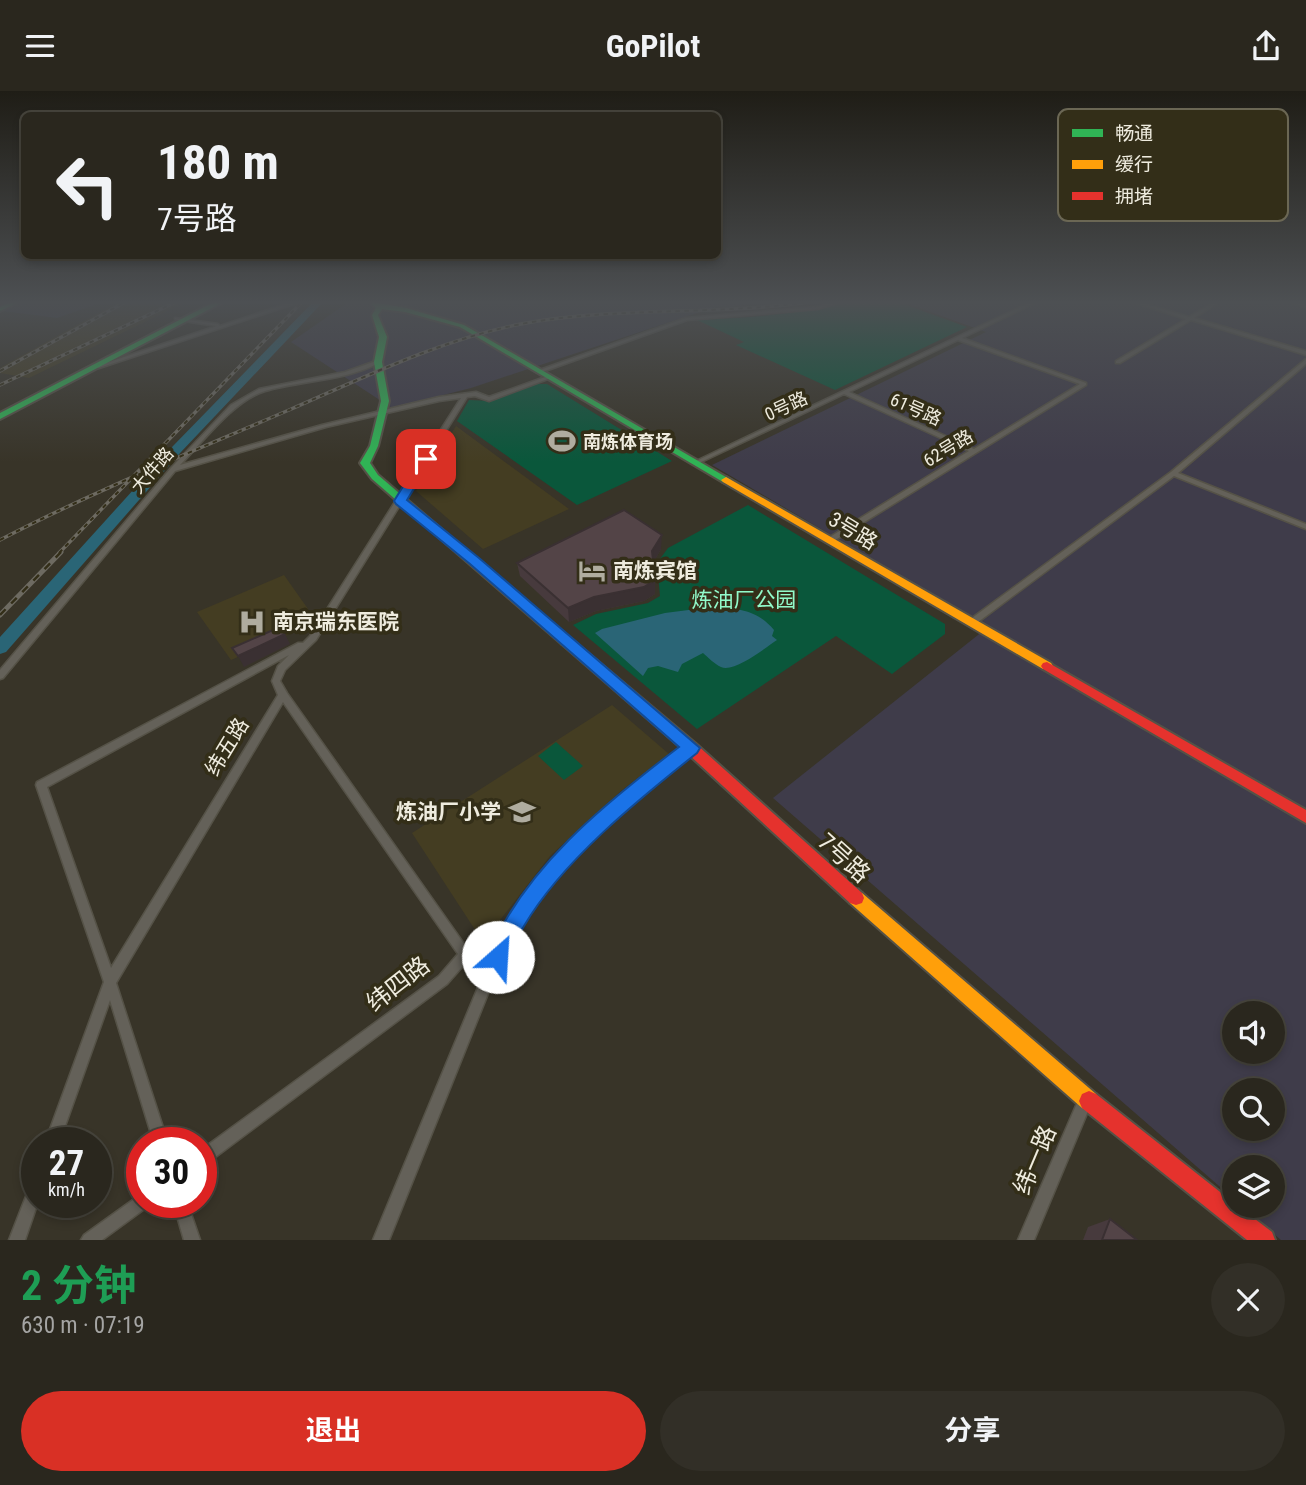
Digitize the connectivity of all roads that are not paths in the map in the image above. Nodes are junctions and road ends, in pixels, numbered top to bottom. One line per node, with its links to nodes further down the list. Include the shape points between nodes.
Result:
1 (111, 355): 17 (street)
2 (117, 355): 13 (street)
3 (133, 355): 13 (street)
4 (381, 355): 11 (street)
5 (511, 355): 14 (street, 3号路)
6 (595, 355): 14 (street)
7 (926, 355): 15 (street, 0号路)
8 (1002, 355): 20 (street, 62号路, via 1084,384)
9 (1131, 355): 12 (street)
10 (1306, 361): 23 (street)
11 (378, 362): 18 (street, via 385,388); 22 (street, 大件路, via 247,397)
12 (1118, 362)
13 (92, 368): 19 (street)
14 (545, 374): 16 (street, via 495,397); 21 (street, 3号路)
15 (846, 393): 20 (street, 61号路); 21 (street, 0号路)
16 (465, 395): 18 (street); 24 (street, 纬五路)
17 (0, 410)
18 (383, 413): 22 (street); 24 (street, 7号路, via 365,463)
19 (0, 416)
20 (974, 451): 26 (street, 62号路)
21 (697, 462): 26 (street, 3号路)
22 (173, 469): 29 (street, 大件路)
23 (1173, 473): 25 (street); 27 (street)
24 (400, 501): 28 (street, 纬五路); 31 (street, 7号路)
25 (1306, 527)
26 (829, 540): 27 (street, 3号路)
27 (971, 623): 32 (street, 3号路)
28 (313, 638): 30 (street, 纬五路, via 281,668 276,681); 33 (street, via 41,785)
29 (0, 676)
30 (283, 695): 33 (street, 纬五路); 37 (street, 纬四路, via 465,955 443,980)
31 (691, 748): 34 (street, 7号路); 44 (street, via 631,794 561,862 517,918 488,977)
32 (1306, 817)
33 (110, 982): 35 (street, 纬五路); 36 (street)
34 (1086, 1099): 45 (street, 纬一路); 46 (street, 7号路)
35 (58, 1127)
36 (156, 1127)
37 (217, 1147)
38 (126, 1213): 42 (street)
39 (25, 1218): 41 (street)
40 (185, 1218): 43 (street)
41 (17, 1240)
42 (89, 1240)
43 (192, 1240)
44 (381, 1240)
45 (1026, 1240)
46 (1264, 1240)

